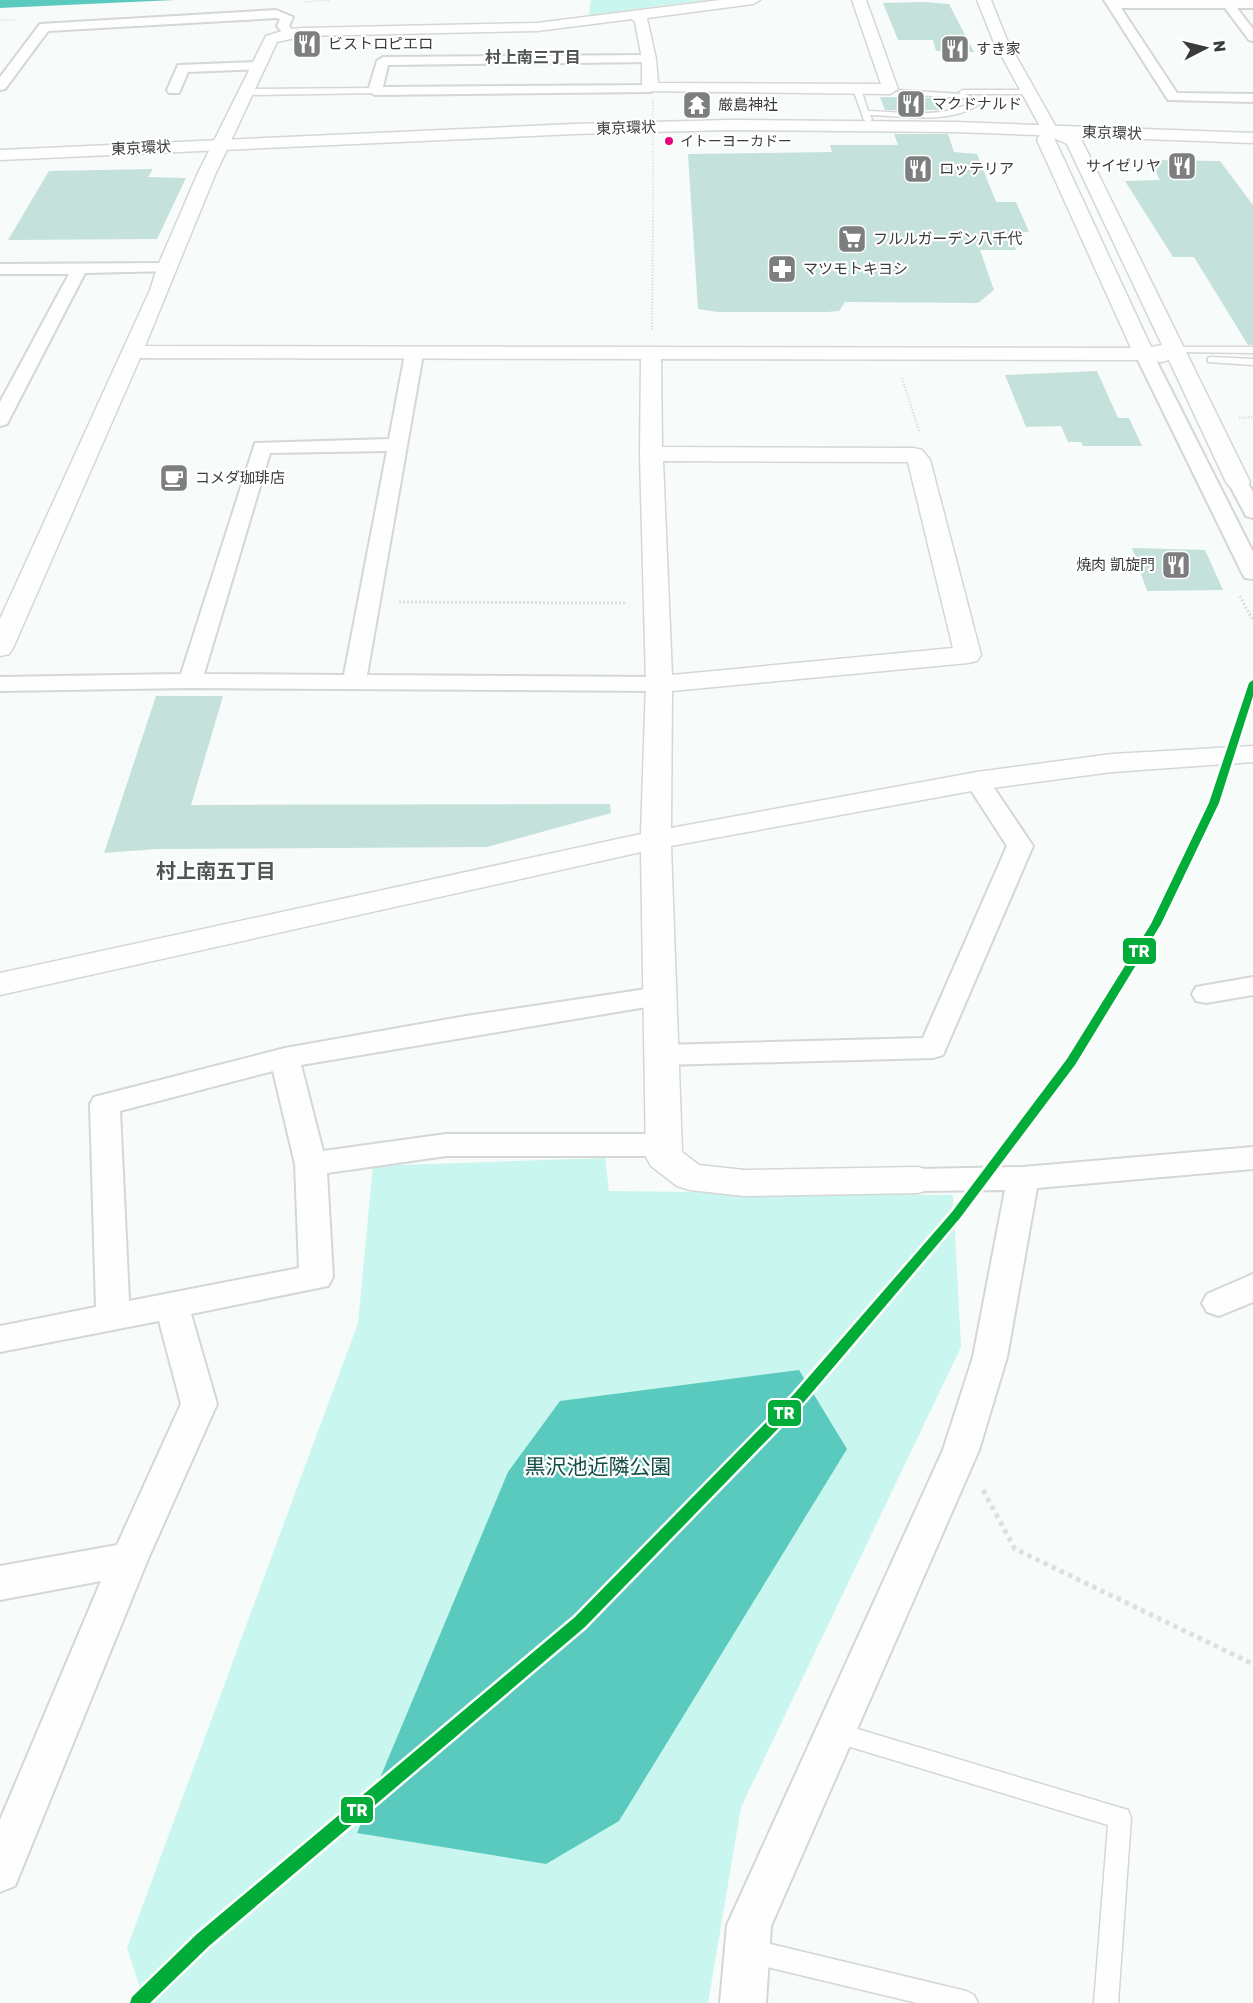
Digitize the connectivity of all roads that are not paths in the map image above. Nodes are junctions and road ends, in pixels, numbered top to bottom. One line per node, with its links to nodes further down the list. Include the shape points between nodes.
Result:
1 (753, 0): 7 (main road)
2 (859, 0): 15 (main road, via 890,89)
3 (1112, 2): 5 (street); 22 (street, via 1173,97)
4 (986, 4): 19 (main road, via 1000,40)
5 (1228, 4): 6 (street); 9 (street)
6 (1253, 4)
7 (635, 15): 8 (main road, via 484,30); 10 (main road, via 642,21)
8 (289, 33): 11 (main road, via 271,39); 12 (street, via 283,26 286,16 276,14 44,27)
9 (1253, 37)
10 (649, 59): 14 (street, via 383,61); 20 (main road)
11 (258, 66): 13 (street, via 183,68); 16 (main road)
12 (0, 87)
13 (174, 90)
14 (375, 91): 16 (street); 20 (street)
15 (858, 91): 17 (lane); 20 (main road); 26 (lane)
16 (246, 92): 31 (main road)
17 (901, 92): 18 (lane); 21 (lane)
18 (983, 92): 19 (lane); 23 (lane)
19 (1029, 92): 27 (main road)
20 (651, 93)
21 (948, 95): 24 (lane); 24 (lane, via 978,102)
22 (1253, 98)
23 (988, 100)
24 (965, 109): 26 (lane)
25 (984, 109): 26 (lane, via 938,116)
26 (867, 118): 27 (main road, 東京環状); 31 (main road, 東京環状)
27 (1047, 135): 28 (main road, 東京環状); 29 (main road); 31 (main road, 東京環状, via 706,136); 41 (main road)
28 (1253, 138)
29 (1074, 141): 30 (main road, 東京環状); 42 (main road)
30 (1253, 148)
31 (218, 150): 32 (main road, 東京環状); 33 (main road, 東京環状); 35 (main road)
32 (0, 155)
33 (0, 164)
34 (80, 268): 35 (street); 36 (street); 44 (street)
35 (166, 268): 38 (main road)
36 (0, 269)
37 (1253, 350): 42 (lane)
38 (132, 352): 39 (main road); 50 (main road)
39 (414, 354): 40 (main road); 45 (street)
40 (651, 354): 41 (main road); 46 (main road)
41 (1143, 354): 42 (main road); 49 (street)
42 (1177, 354): 43 (lane); 47 (main road)
43 (1253, 362)
44 (0, 420)
45 (397, 445): 51 (street, via 262,447); 52 (street)
46 (651, 453): 54 (main road); 54 (main road, via 914,455 919,460 968,655)
47 (1238, 482): 48 (street)
48 (1253, 512)
49 (1253, 573)
50 (0, 648)
51 (190, 681): 52 (street); 53 (street)
52 (354, 681): 54 (street)
53 (0, 684)
54 (659, 684): 57 (main road)
55 (1253, 754): 56 (main road, via 1112,763)
56 (977, 781): 57 (main road); 62 (street, via 1020,846 933,1048)
57 (656, 840): 58 (main road); 61 (main road)
58 (0, 984)
59 (1253, 986): 60 (street)
60 (1206, 994)
61 (660, 996): 62 (main road); 63 (street)
62 (662, 1055): 64 (main road)
63 (285, 1058): 66 (street); 72 (street, via 105,1104)
64 (664, 1145): 66 (street, via 446,1145); 68 (main road, via 664,1158 690,1177 744,1183)
65 (1253, 1158): 67 (street)
66 (311, 1164): 71 (street, via 316,1277)
67 (1023, 1178): 68 (street); 76 (street, via 990,1357 962,1450)
68 (918, 1180)
69 (1253, 1287): 70 (street)
70 (1219, 1303)
71 (172, 1306): 72 (street); 74 (street, via 199,1404)
72 (113, 1317): 73 (street)
73 (0, 1339)
74 (129, 1559): 75 (street); 77 (street)
75 (0, 1583)
76 (834, 1732): 78 (street, via 750,1925); 81 (lane, via 1120,1818)
77 (0, 1871)
78 (747, 1950): 79 (street); 80 (lane)
79 (743, 2003)
80 (966, 2003)
81 (1106, 2003)

